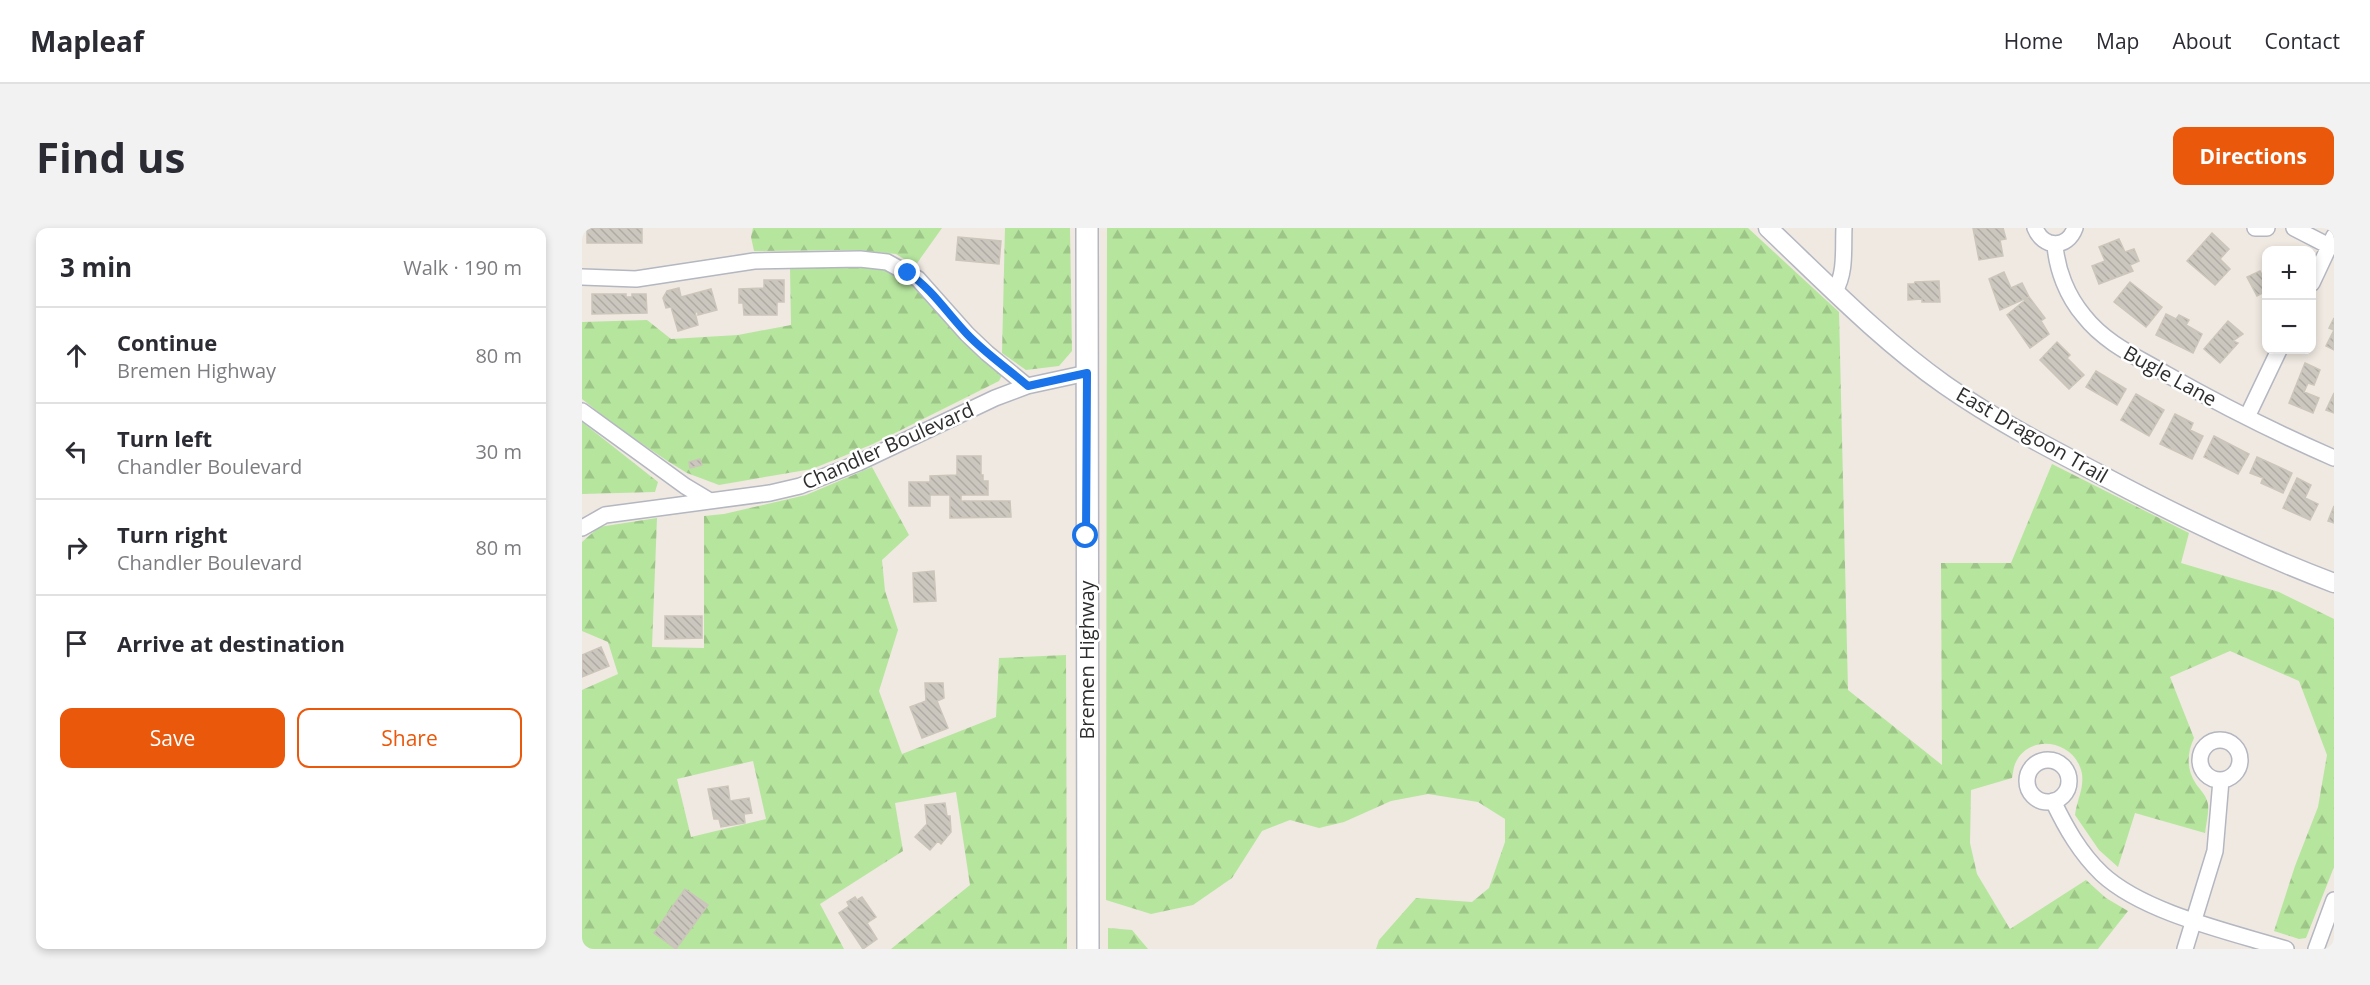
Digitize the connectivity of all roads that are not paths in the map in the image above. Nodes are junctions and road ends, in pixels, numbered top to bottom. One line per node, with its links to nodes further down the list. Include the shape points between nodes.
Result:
1 (1088, 228): 15 (main road, Bremen Highway)
2 (1768, 228): 13 (street, East Dragoon Trail)
3 (1844, 228): 13 (street, via 1843,269)
4 (2035, 228): 10 (street, via 2038,236)
5 (2075, 228): 10 (street, via 2067,241)
6 (2255, 228): 7 (street)
7 (2267, 228)
8 (2294, 228): 9 (street)
9 (2332, 241): 11 (street)
10 (2055, 245): 18 (street, Bugle Lane, via 2056,260 2072,299 2098,331 2115,345)
11 (2316, 275)
12 (582, 277): 16 (street, via 636,279 754,261 887,262 918,279 973,340)
13 (1834, 291): 22 (street, East Dragoon Trail, via 1931,374 2001,422 2145,498)
14 (2277, 354): 18 (street)
15 (1087, 373): 16 (street, Chandler Boulevard); 27 (main road, Bremen Highway)
16 (1028, 386): 20 (street, Chandler Boulevard, via 828,476 770,493)
17 (582, 411): 20 (street)
18 (2247, 417): 19 (street, Bugle Lane)
19 (2334, 458)
20 (710, 501): 21 (street, Chandler Boulevard, via 605,515)
21 (582, 528)
22 (2334, 583)
23 (2221, 780): 26 (street, via 2216,850)
24 (2053, 801): 26 (street, via 2069,833 2103,875 2150,903)
25 (2334, 900): 30 (street)
26 (2195, 921): 28 (street); 29 (street)
27 (1088, 949)
28 (2185, 949)
29 (2286, 949)
30 (2316, 949)

